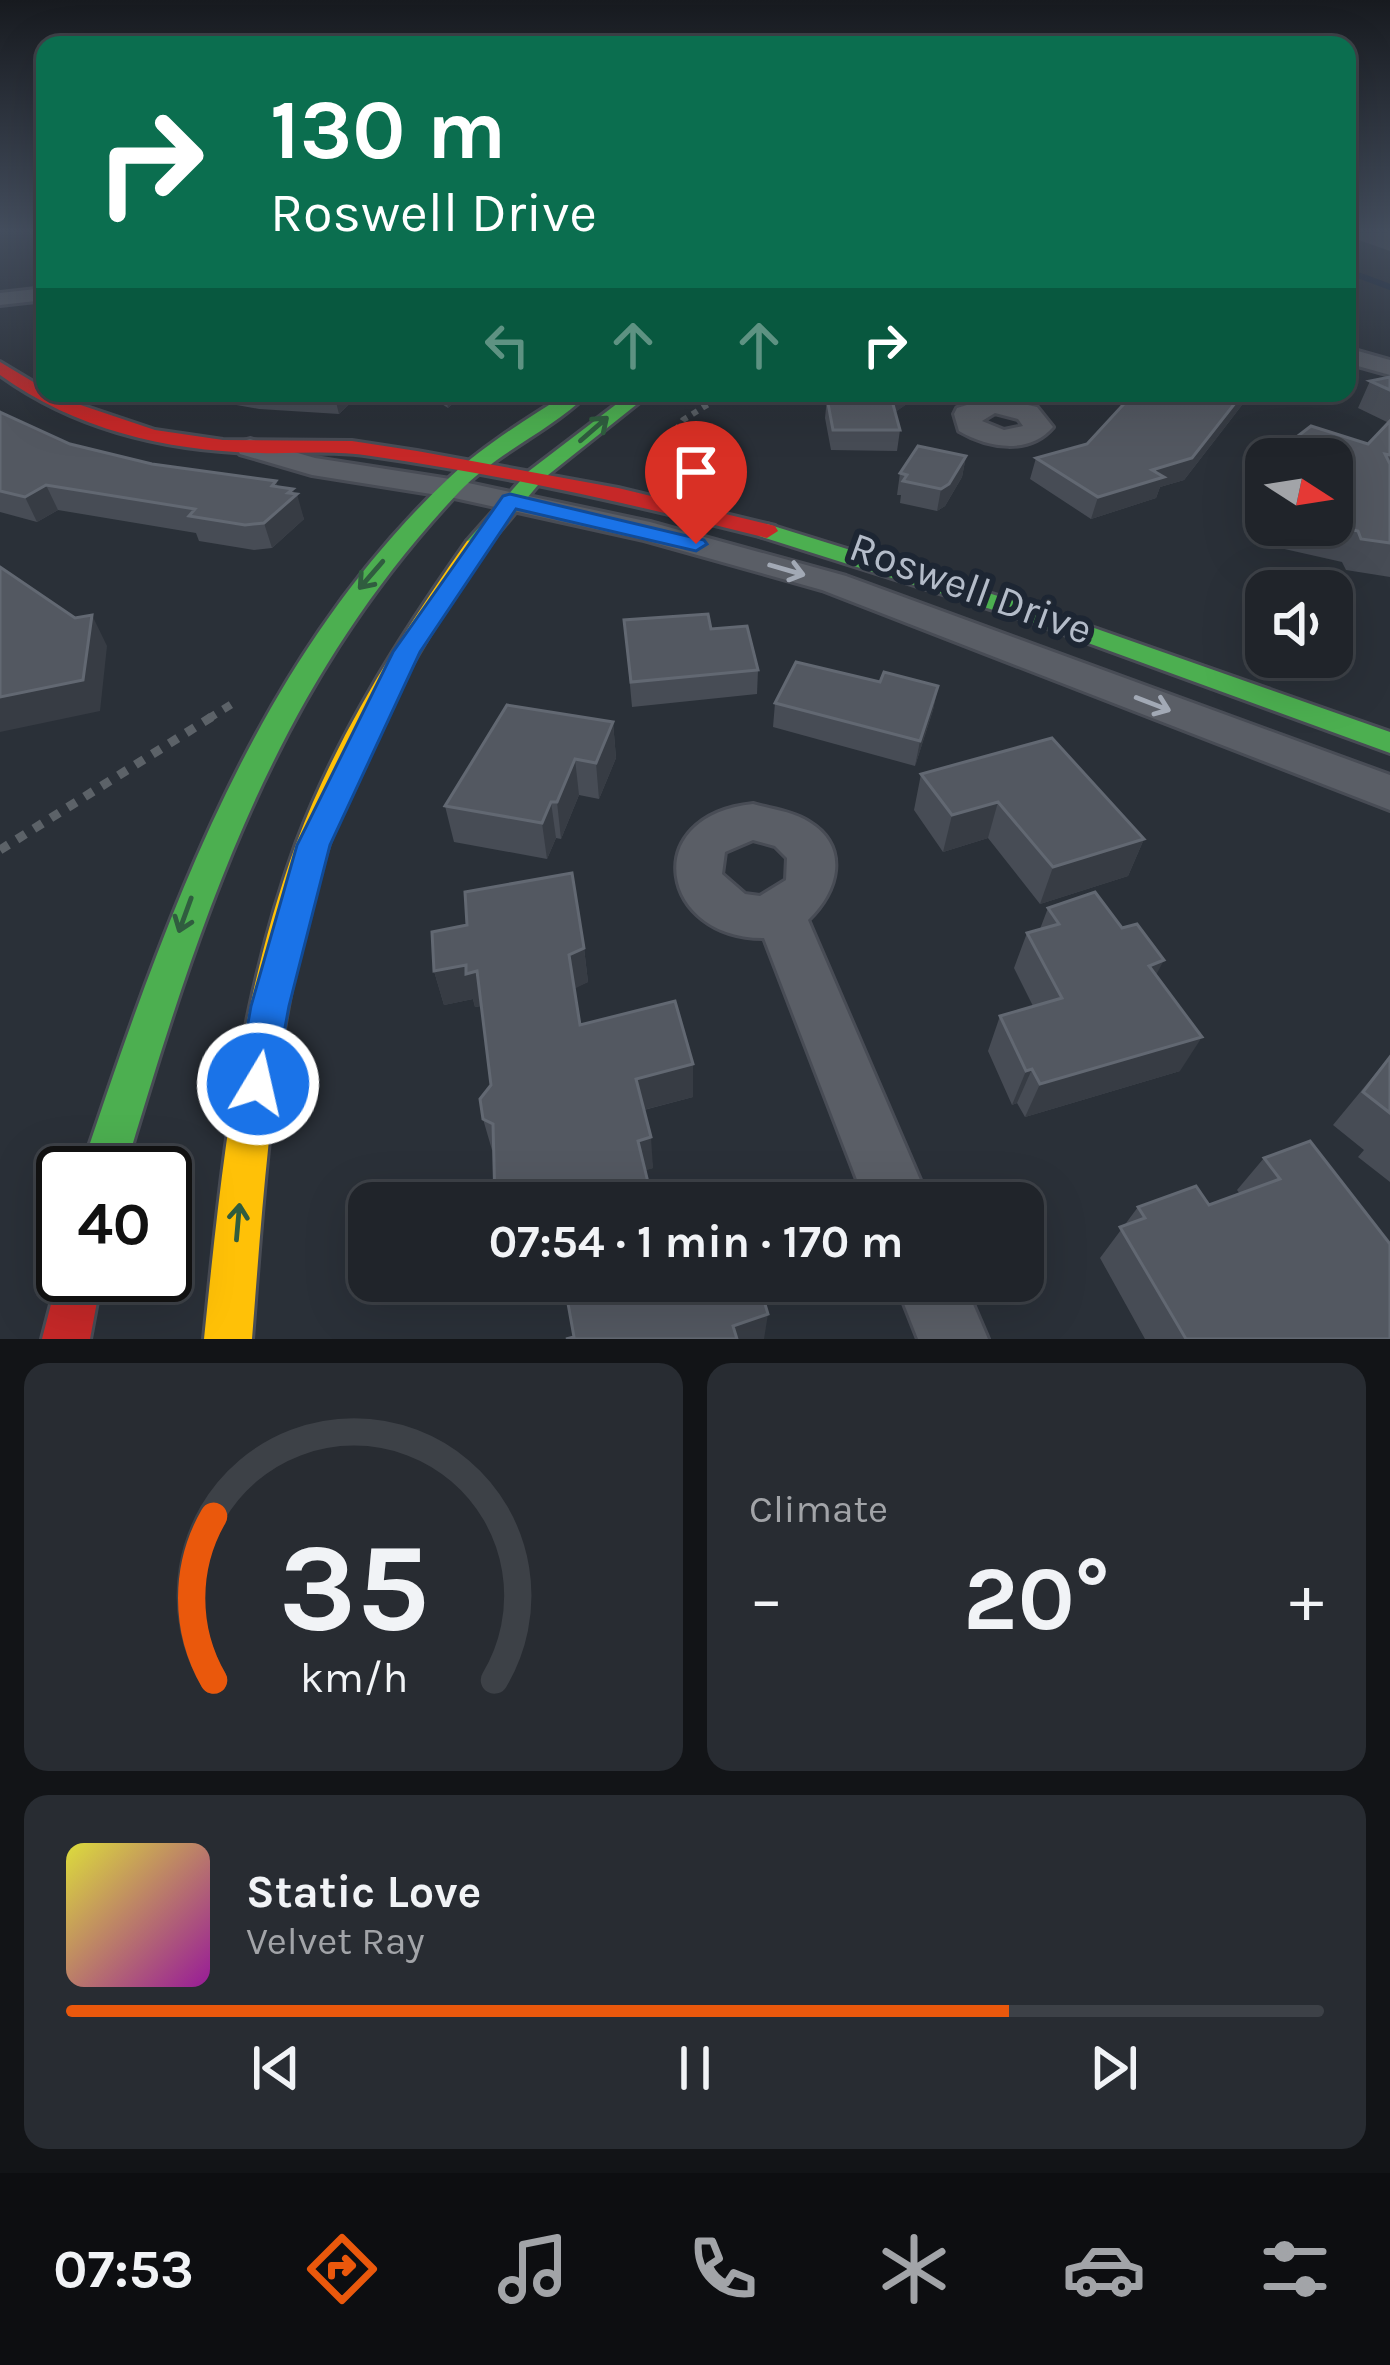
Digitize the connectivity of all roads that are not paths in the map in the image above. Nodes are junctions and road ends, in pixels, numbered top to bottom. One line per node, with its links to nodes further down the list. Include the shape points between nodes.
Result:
1 (32, 295): 2 (street)
2 (0, 299)
3 (1356, 358): 5 (street)
4 (0, 367): 6 (street)
5 (1390, 368)
6 (14, 390)
7 (50, 402): 10 (street, via 188,441)
8 (567, 402): 11 (street)
9 (631, 402): 13 (street, one-way to 9)
10 (250, 448): 11 (street, via 334,445); 12 (street)
11 (476, 465): 12 (street); 13 (street)
12 (450, 488): 13 (street); 17 (street, one-way to 17, via 346,605 232,796 182,921)
13 (525, 489): 14 (street, Roswell Drive, via 651,497 838,548); 15 (street, Roswell Drive, one-way to 15, via 834,583); 22 (street, one-way to 13, via 270,1006 313,845 407,652)
14 (1390, 743)
15 (1390, 793)
16 (781, 914): 18 (street)
17 (111, 1146)
18 (889, 1182)
19 (74, 1302): 21 (street)
20 (938, 1302): 23 (street)
21 (66, 1339)
22 (228, 1339)
23 (953, 1339)

